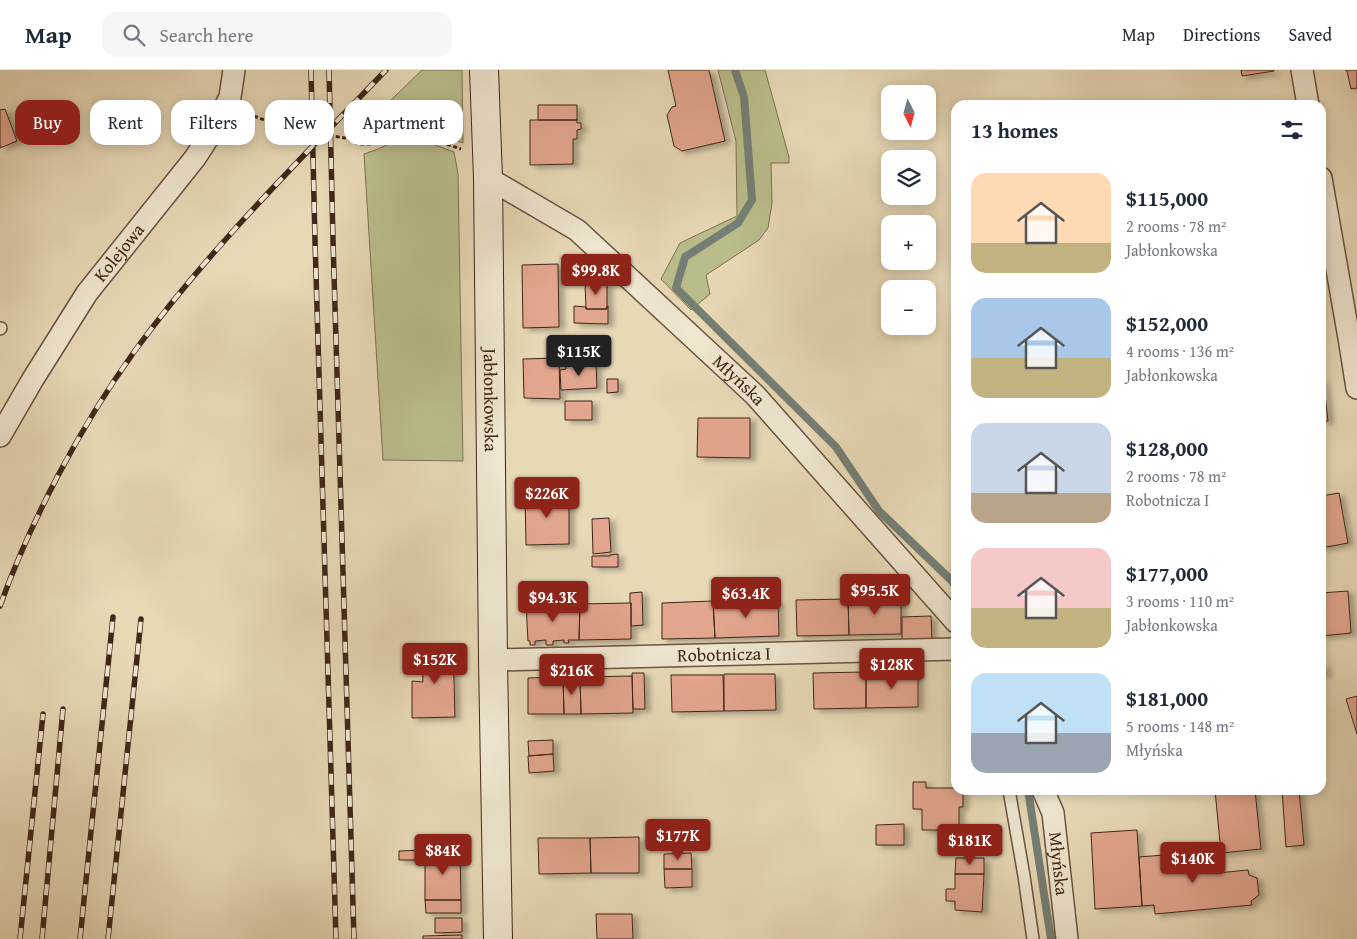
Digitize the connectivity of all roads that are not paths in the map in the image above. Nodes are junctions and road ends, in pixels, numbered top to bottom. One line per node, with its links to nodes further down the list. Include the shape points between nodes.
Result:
1 (234, 70): 9 (street, Kolejowa, via 230,97 213,130 195,158 87,293)
2 (484, 70): 5 (main road, Jabłonkowska)
3 (1302, 70): 4 (street)
4 (1307, 100)
5 (487, 169): 10 (street, Młyńska, via 577,230 755,395); 12 (main road, Jabłonkowska)
6 (1326, 203): 7 (street)
7 (1353, 337): 8 (street)
8 (1357, 388)
9 (0, 436)
10 (951, 616)
11 (951, 648): 12 (street, Robotnicza I)
12 (493, 660): 15 (main road, Jabłonkowska)
13 (1010, 795): 16 (lane, Młyńska)
14 (1045, 795): 17 (street, Młyńska, via 1053,812)
15 (498, 939)
16 (1033, 939)
17 (1067, 939)

